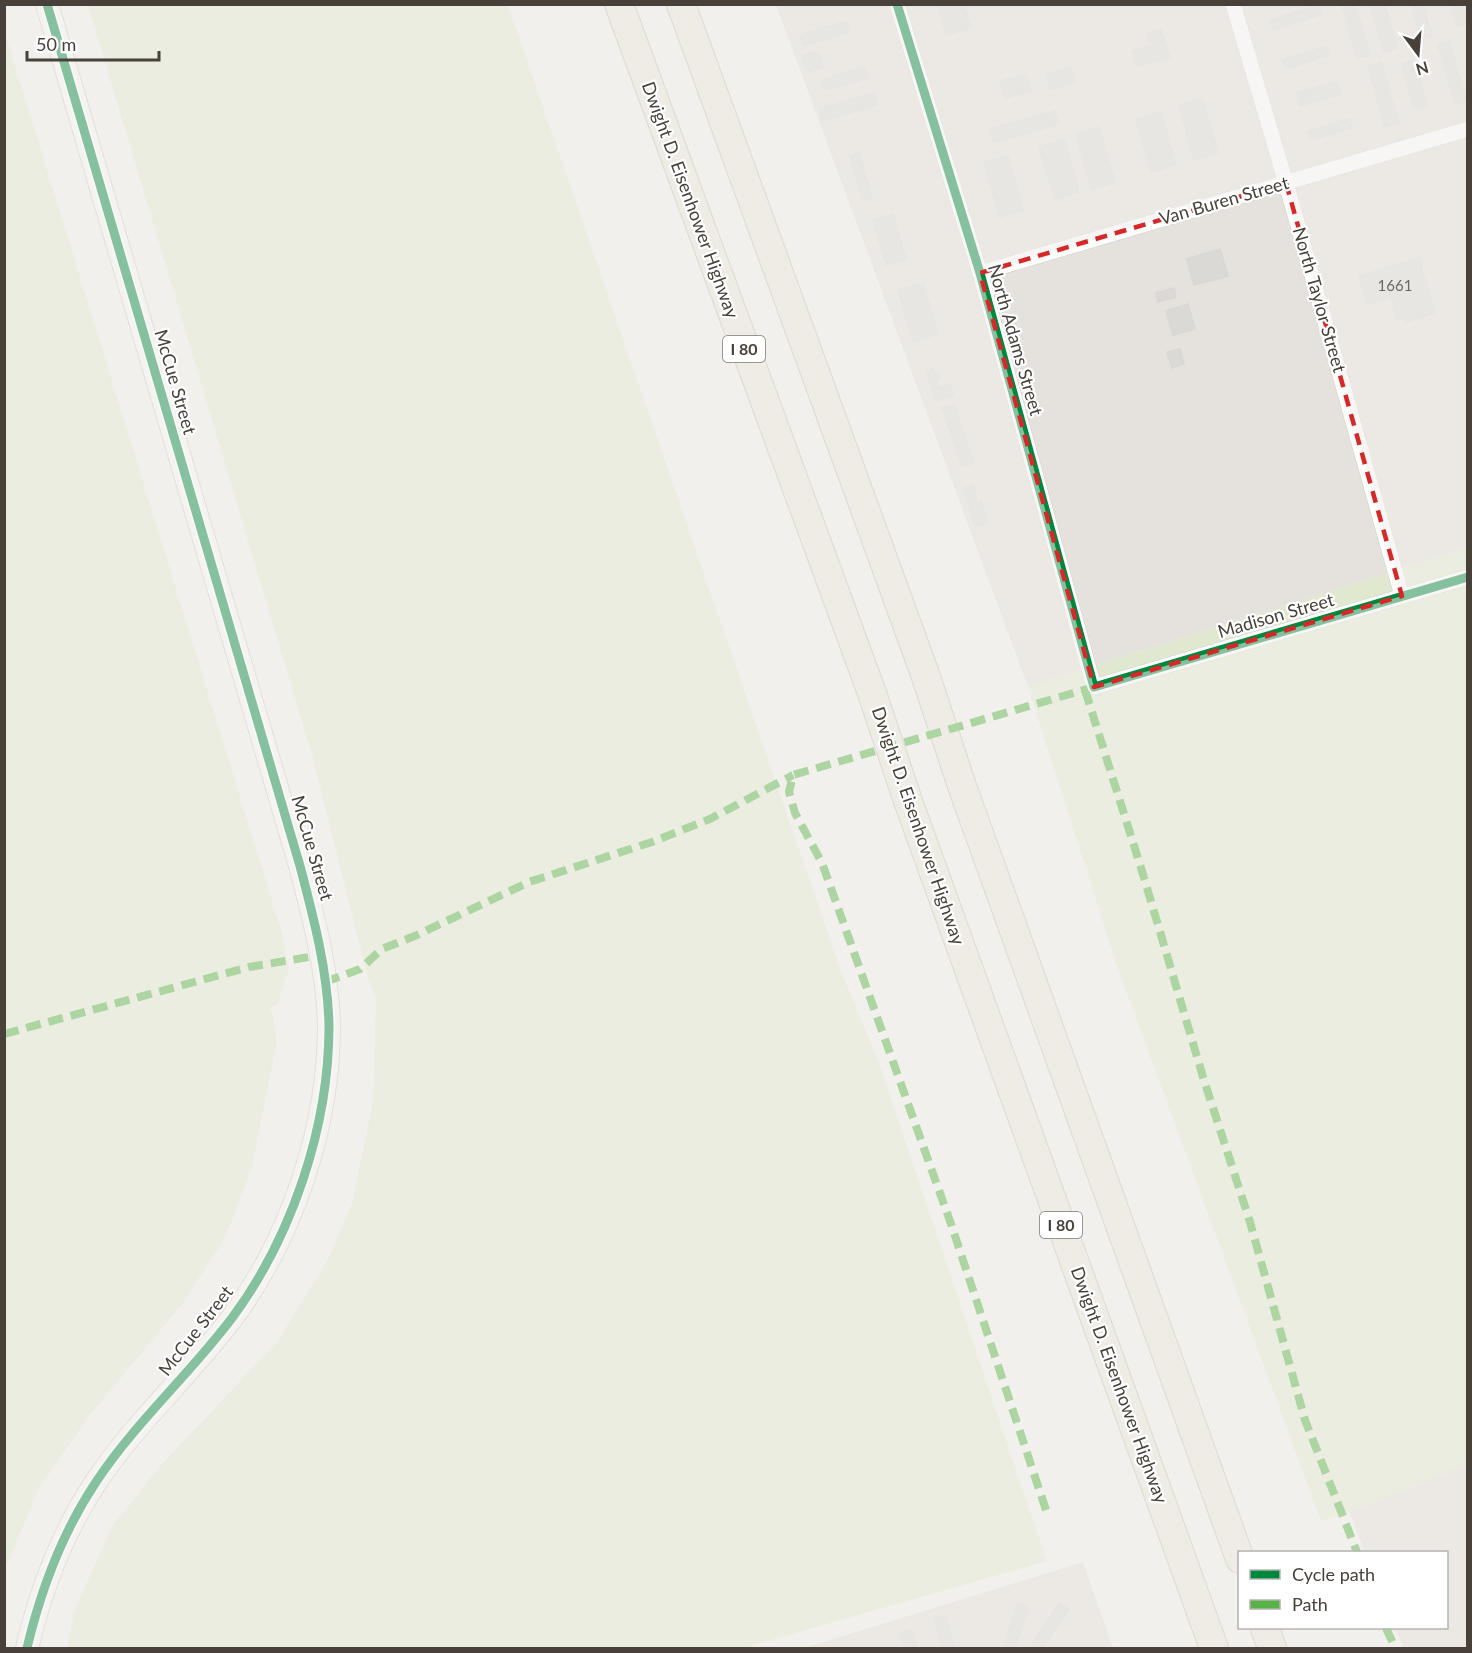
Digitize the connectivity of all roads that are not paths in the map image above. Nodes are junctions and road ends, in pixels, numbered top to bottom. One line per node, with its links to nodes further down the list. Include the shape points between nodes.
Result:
1 (47, 4): 14 (main road, McCue Street, via 300,866 317,930 329,1025 320,1118 307,1169 263,1269 232,1317 96,1481 49,1573)
2 (619, 4): 15 (highway, Dwight D. Eisenhower Highway / I 80, via 872,693)
3 (681, 4): 12 (highway, via 925,674)
4 (897, 4): 8 (street, North Adams Street)
5 (1233, 4): 7 (street, North Taylor Street)
6 (1467, 129): 7 (street, Van Buren Street)
7 (1286, 183): 8 (street, Van Buren Street); 10 (street, North Taylor Street)
8 (980, 273): 11 (street, North Adams Street)
9 (1467, 577): 10 (street, Madison Street)
10 (1402, 596): 11 (street, Madison Street)
11 (1094, 687)
12 (1238, 1556)
13 (1265, 1629): 16 (highway)
14 (27, 1648)
15 (1214, 1648)
16 (1272, 1648)

